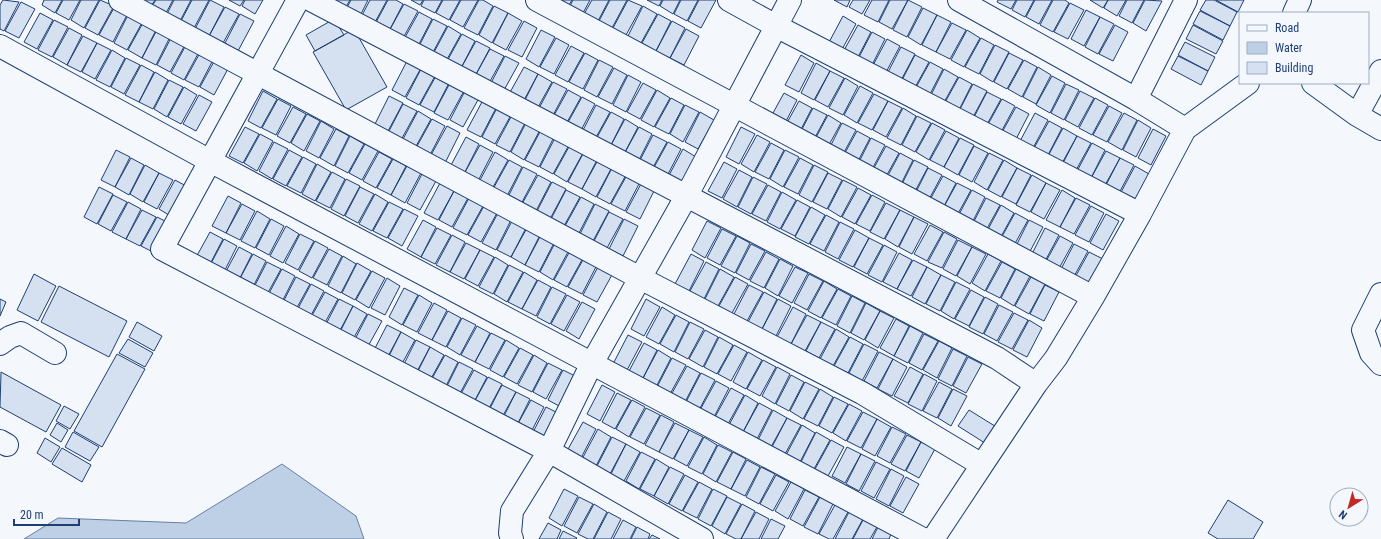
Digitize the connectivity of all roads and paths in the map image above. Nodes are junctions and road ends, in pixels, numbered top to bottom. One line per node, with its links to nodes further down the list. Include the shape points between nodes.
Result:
1 (120, 0): 14 (street)
2 (298, 0): 14 (street)
3 (311, 0): 23 (street)
4 (537, 0): 18 (street)
5 (729, 0): 11 (street)
6 (790, 0): 11 (street)
7 (960, 0): 17 (street)
8 (1186, 0): 17 (street)
9 (1300, 0): 10 (street)
10 (1294, 12)
11 (776, 26): 18 (street); 24 (street)
12 (0, 46): 22 (street)
13 (1381, 71): 19 (street)
14 (259, 73): 22 (street); 25 (street)
15 (1247, 84): 20 (street)
16 (1314, 84): 19 (street)
17 (1136, 99): 20 (street)
18 (734, 106): 23 (street); 27 (street)
19 (1357, 115): 21 (street)
20 (1185, 129): 24 (street)
21 (1381, 129)
22 (210, 161): 31 (street); 33 (street, via 162,249)
23 (687, 195): 25 (street); 32 (street, via 997,358)
24 (1140, 214): 27 (street)
25 (640, 278): 31 (street); 34 (street, via 862,393)
26 (1381, 294): 30 (street, via 1362,330 1371,353)
27 (1093, 297): 32 (street, via 1056,358)
28 (0, 344): 29 (street, via 21,333)
29 (55, 353)
30 (1381, 364)
31 (591, 365): 33 (street); 37 (street)
32 (1036, 384): 34 (street)
33 (549, 451): 35 (street, via 512,511); 36 (street)
34 (982, 465): 38 (street)
35 (512, 539)
36 (702, 539)
37 (922, 539)
38 (933, 539)

